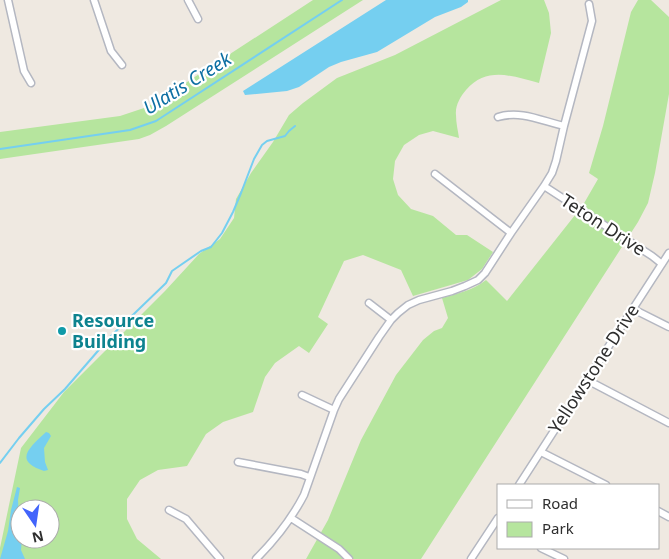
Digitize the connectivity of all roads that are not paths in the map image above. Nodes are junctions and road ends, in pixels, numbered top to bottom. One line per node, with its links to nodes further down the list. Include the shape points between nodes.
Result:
1 (8, 0): 7 (street, via 24,72)
2 (94, 0): 6 (street, via 111,51)
3 (188, 0): 5 (street)
4 (589, 4): 9 (street, via 592,21)
5 (198, 19)
6 (122, 65)
7 (31, 83)
8 (498, 117): 9 (street, via 518,114)
9 (564, 126): 11 (street, via 556,161)
10 (436, 174): 12 (street)
11 (544, 186): 12 (street); 14 (street, Teton Drive)
12 (511, 233): 17 (street, via 486,273 478,280 408,305)
13 (669, 253): 14 (street, Yellowstone Drive)
14 (662, 264): 16 (street, Yellowstone Drive)
15 (370, 303): 17 (street)
16 (633, 309): 18 (street); 19 (street, Yellowstone Drive)
17 (391, 320): 21 (street)
18 (669, 327)
19 (587, 380): 22 (street); 23 (street, Yellowstone Drive)
20 (302, 395): 21 (street)
21 (334, 410): 25 (street)
22 (669, 423)
23 (541, 452): 26 (street, Yellowstone Drive); 27 (street)
24 (238, 462): 25 (street)
25 (310, 477): 29 (street)
26 (520, 484)
27 (604, 484)
28 (169, 510): 32 (street, via 186,519)
29 (291, 518): 33 (street); 34 (street)
30 (496, 523): 35 (street)
31 (543, 549): 36 (street)
32 (220, 559)
33 (256, 559)
34 (349, 559)
35 (471, 559)
36 (564, 559)

